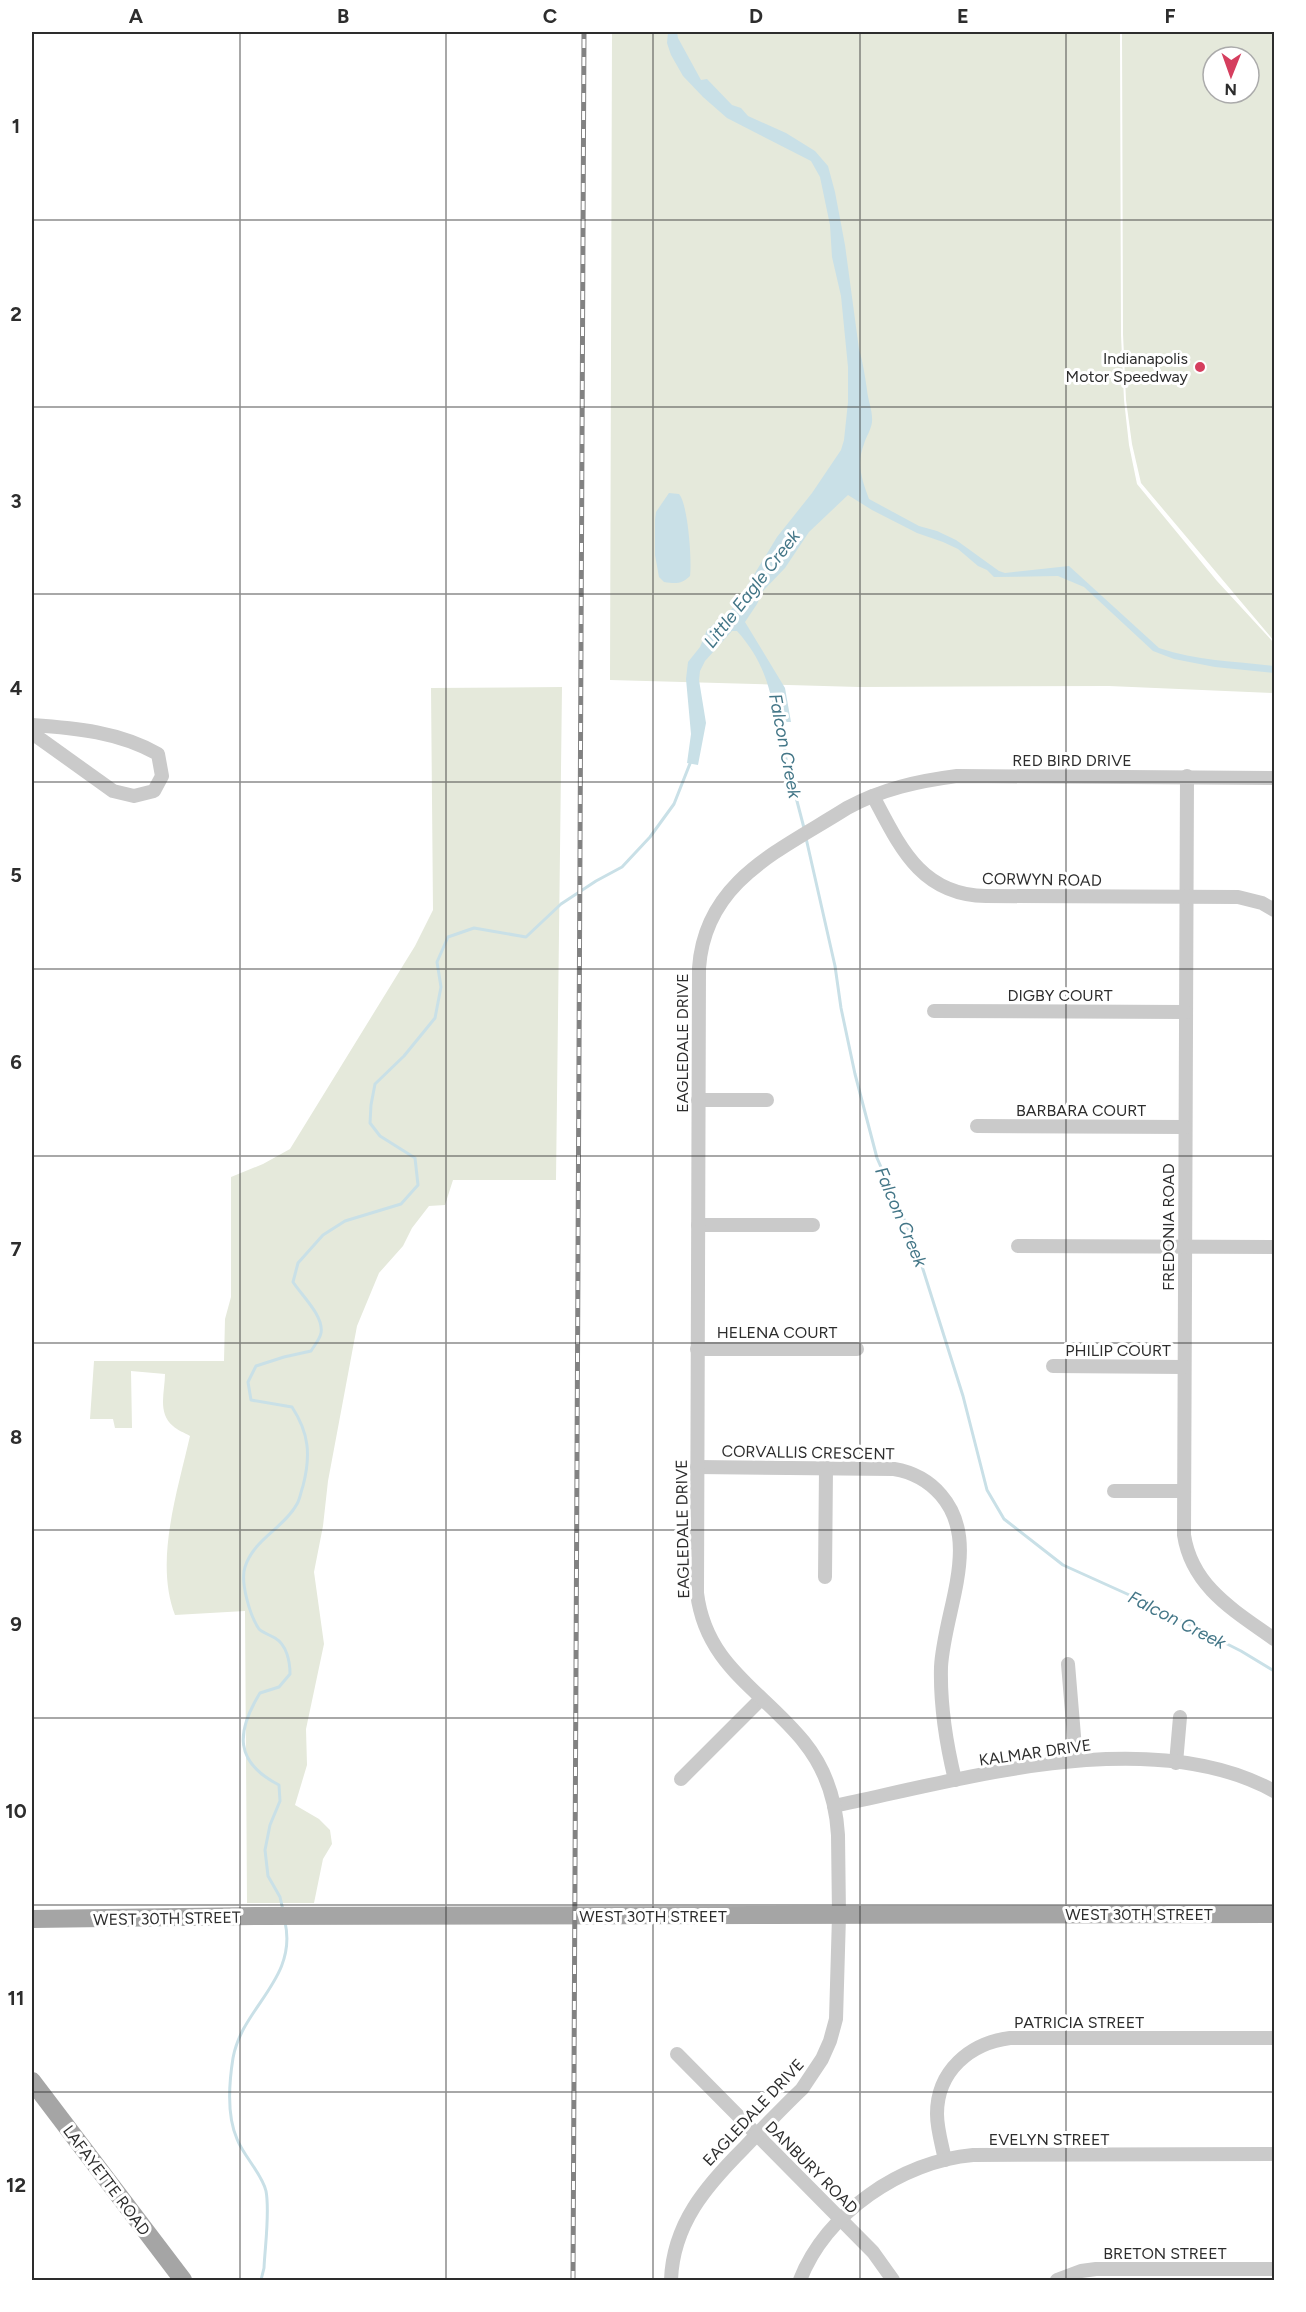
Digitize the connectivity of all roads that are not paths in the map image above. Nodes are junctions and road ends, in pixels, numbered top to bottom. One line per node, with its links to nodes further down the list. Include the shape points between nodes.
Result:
1 (32, 725): 2 (street, via 86,729 139,743 158,754 162,776 154,791 134,796 113,791)
2 (32, 733)
3 (1187, 777): 4 (street, RED BIRD DRIVE); 5 (street, RED BIRD DRIVE, via 957,776 907,784); 6 (street, FREDONIA ROAD)
4 (1275, 778)
5 (873, 796): 6 (street, CORWYN ROAD, via 911,862 928,878 958,892 977,896); 10 (street, EAGLEDALE DRIVE, via 754,868 721,901 706,931 699,968)
6 (1186, 897): 7 (street, CORWYN ROAD, via 1248,898); 9 (street, FREDONIA ROAD)
7 (1275, 910)
8 (934, 1011): 9 (street, DIGBY COURT)
9 (1186, 1012): 13 (street, FREDONIA ROAD)
10 (698, 1100): 11 (street); 14 (street, EAGLEDALE DRIVE)
11 (767, 1100)
12 (977, 1126): 13 (street, BARBARA COURT)
13 (1185, 1127): 17 (street, FREDONIA ROAD)
14 (698, 1225): 15 (street); 19 (street, EAGLEDALE DRIVE)
15 (813, 1225)
16 (1018, 1246): 17 (street)
17 (1185, 1247): 18 (street); 22 (street, FREDONIA ROAD)
18 (1275, 1247)
19 (697, 1349): 20 (street, HELENA COURT); 23 (street, EAGLEDALE DRIVE)
20 (857, 1349)
21 (1053, 1366): 22 (street, PHILIP COURT)
22 (1184, 1367): 26 (street, FREDONIA ROAD)
23 (697, 1467): 24 (street, CORVALLIS CRESCENT); 30 (street, EAGLEDALE DRIVE, via 697,1583 702,1616 720,1655)
24 (826, 1468): 27 (street); 35 (street, CORVALLIS CRESCENT, via 908,1472 939,1492 954,1515 960,1532 961,1556 944,1639 941,1689 945,1736)
25 (1114, 1491): 26 (street)
26 (1184, 1491): 28 (street, FREDONIA ROAD, via 1184,1534 1196,1570 1222,1601)
27 (825, 1577)
28 (1275, 1639)
29 (1068, 1664): 32 (street)
30 (761, 1699): 34 (street); 37 (street, EAGLEDALE DRIVE, via 807,1747 825,1779)
31 (1180, 1717): 33 (street)
32 (1077, 1760): 33 (street, KALMAR DRIVE); 35 (street, KALMAR DRIVE)
33 (1176, 1763): 36 (street, KALMAR DRIVE, via 1229,1772)
34 (681, 1779)
35 (955, 1780): 37 (street, KALMAR DRIVE)
36 (1275, 1791)
37 (834, 1806): 39 (street, EAGLEDALE DRIVE)
38 (1275, 1914): 39 (main road, WEST 30TH STREET)
39 (839, 1916): 40 (main road, WEST 30TH STREET); 44 (street, EAGLEDALE DRIVE, via 837,2007 828,2048 807,2083)
40 (32, 1919)
41 (1275, 2038): 46 (street, PATRICIA STREET, via 1010,2038 983,2044 959,2060 941,2090 937,2114)
42 (677, 2054): 44 (street, DANBURY ROAD)
43 (32, 2081): 49 (main road, LAFAYETTE ROAD)
44 (756, 2134): 47 (street, DANBURY ROAD); 50 (street, EAGLEDALE DRIVE, via 694,2205 677,2243)
45 (1275, 2154): 46 (street, EVELYN STREET, via 973,2156)
46 (945, 2160): 47 (street, EVELYN STREET, via 896,2178)
47 (842, 2220): 51 (street, EVELYN STREET, via 814,2252); 52 (street, DANBURY ROAD)
48 (1275, 2269): 53 (street, BRETON STREET, via 1096,2269)
49 (183, 2280)
50 (671, 2280)
51 (801, 2280)
52 (893, 2280)
53 (1058, 2280)

